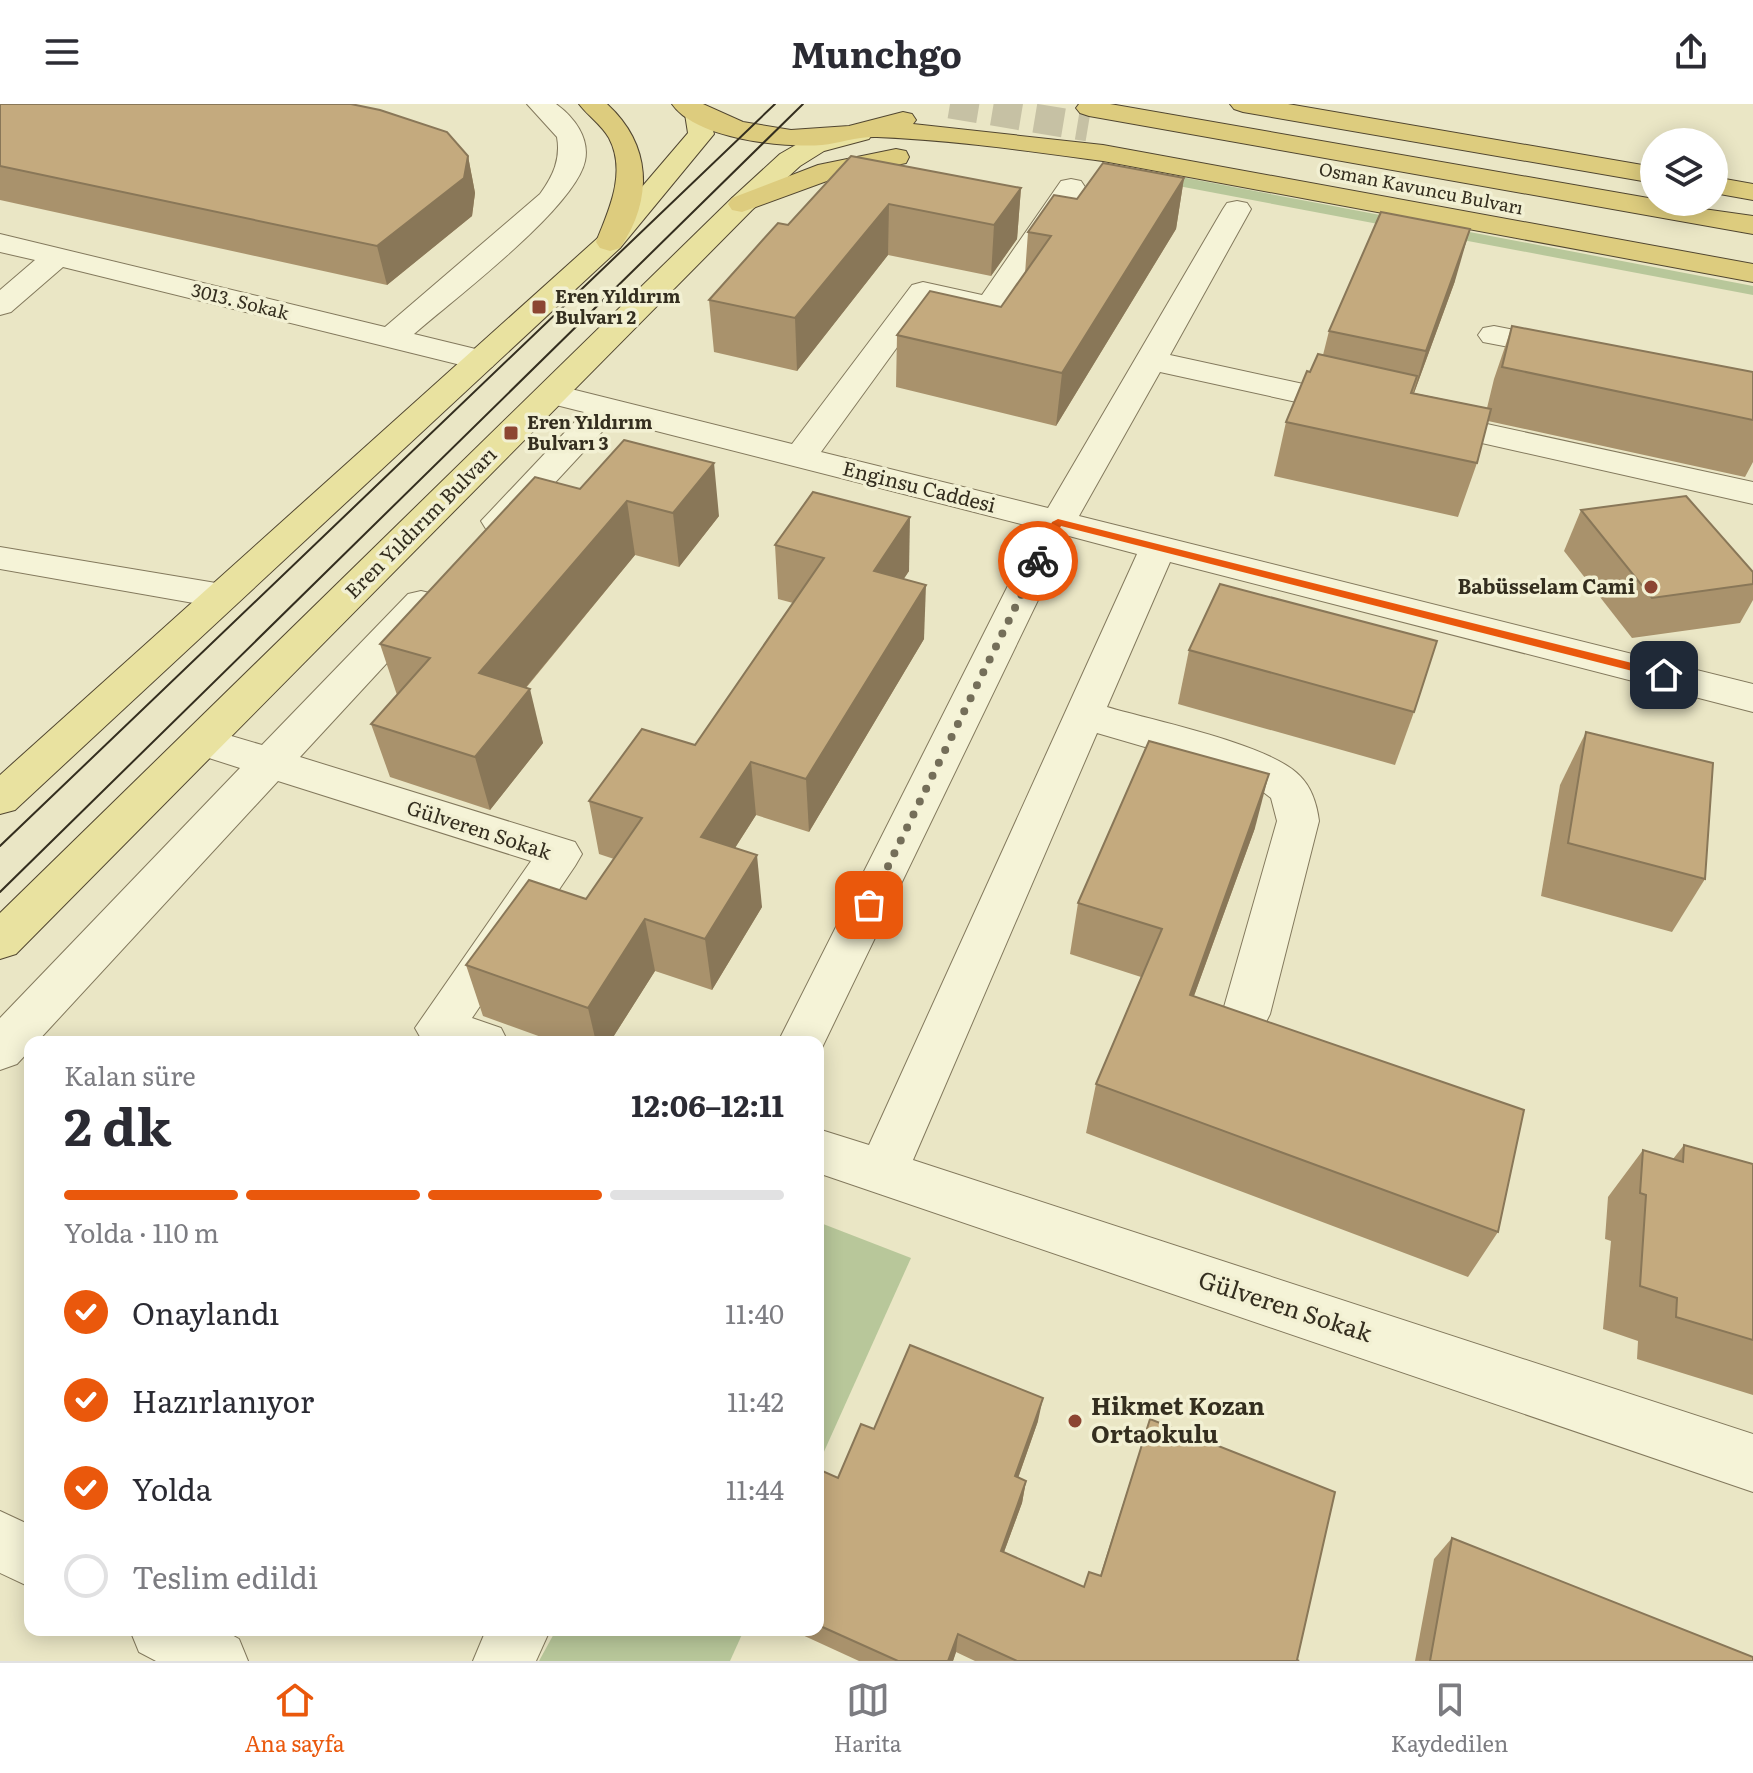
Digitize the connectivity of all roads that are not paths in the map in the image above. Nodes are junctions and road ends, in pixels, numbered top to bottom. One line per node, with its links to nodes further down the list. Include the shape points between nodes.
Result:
1 (540, 104): 22 (street, via 564,124 573,140 562,185)
2 (592, 104): 15 (highway, via 621,133 632,164 627,197)
3 (929, 104): 6 (highway, via 903,120)
4 (1243, 104): 8 (highway)
5 (691, 109): 6 (highway, via 714,122 771,136); 15 (main road, via 701,134)
6 (867, 131): 7 (highway); 12 (main road, Eren Yıldırım Bulvarı, via 815,145 790,160)
7 (1054, 146): 12 (highway, via 885,158 828,171); 19 (highway)
8 (1640, 173)
9 (1071, 187): 28 (street, via 990,306 923,291)
10 (1728, 188): 11 (highway)
11 (1753, 192)
12 (742, 204): 26 (main road, Eren Yıldırım Bulvarı)
13 (1237, 209): 25 (street)
14 (1753, 225): 17 (highway, Osman Kavuncu Bulvarı, via 1089,118)
15 (610, 242): 24 (main road)
16 (0, 243): 18 (street, 3013. Sokak)
17 (1753, 251)
18 (57, 257): 20 (street); 22 (street, 3013. Sokak)
19 (1753, 273)
20 (0, 306)
21 (1494, 335): 23 (street)
22 (391, 338): 24 (street, 3013. Sokak)
23 (1601, 356)
24 (481, 360): 35 (main road)
25 (1151, 360): 29 (street); 30 (street)
26 (551, 394): 27 (street, Enginsu Caddesi); 38 (main road, Eren Yıldırım Bulvarı)
27 (606, 408): 28 (street, Enginsu Caddesi); 31 (street)
28 (800, 457): 30 (street, Enginsu Caddesi)
29 (1753, 493)
30 (1058, 522): 32 (street, Enginsu Caddesi); 44 (street)
31 (476, 545)
32 (1158, 548): 36 (street, Enginsu Caddesi); 37 (street)
33 (0, 558): 35 (street)
34 (443, 580): 39 (street)
35 (222, 596): 40 (main road)
36 (1753, 698)
37 (1085, 715): 42 (street, via 1256,765 1286,787 1296,804 1298,821); 47 (street)
38 (201, 741): 39 (street, Gülveren Sokak); 41 (main road, Eren Yıldırım Bulvarı)
39 (270, 763): 43 (street, Gülveren Sokak, via 560,854 439,1028); 45 (street)
40 (0, 799)
41 (0, 941)
42 (1246, 1014)
43 (465, 1036)
44 (805, 1036)
45 (0, 1050)
46 (824, 1153): 47 (street, Gülveren Sokak)
47 (882, 1172): 48 (street, Gülveren Sokak)
48 (1753, 1463)
49 (172, 1636): 51 (street)
50 (516, 1636): 52 (street)
51 (217, 1661)
52 (504, 1661)

